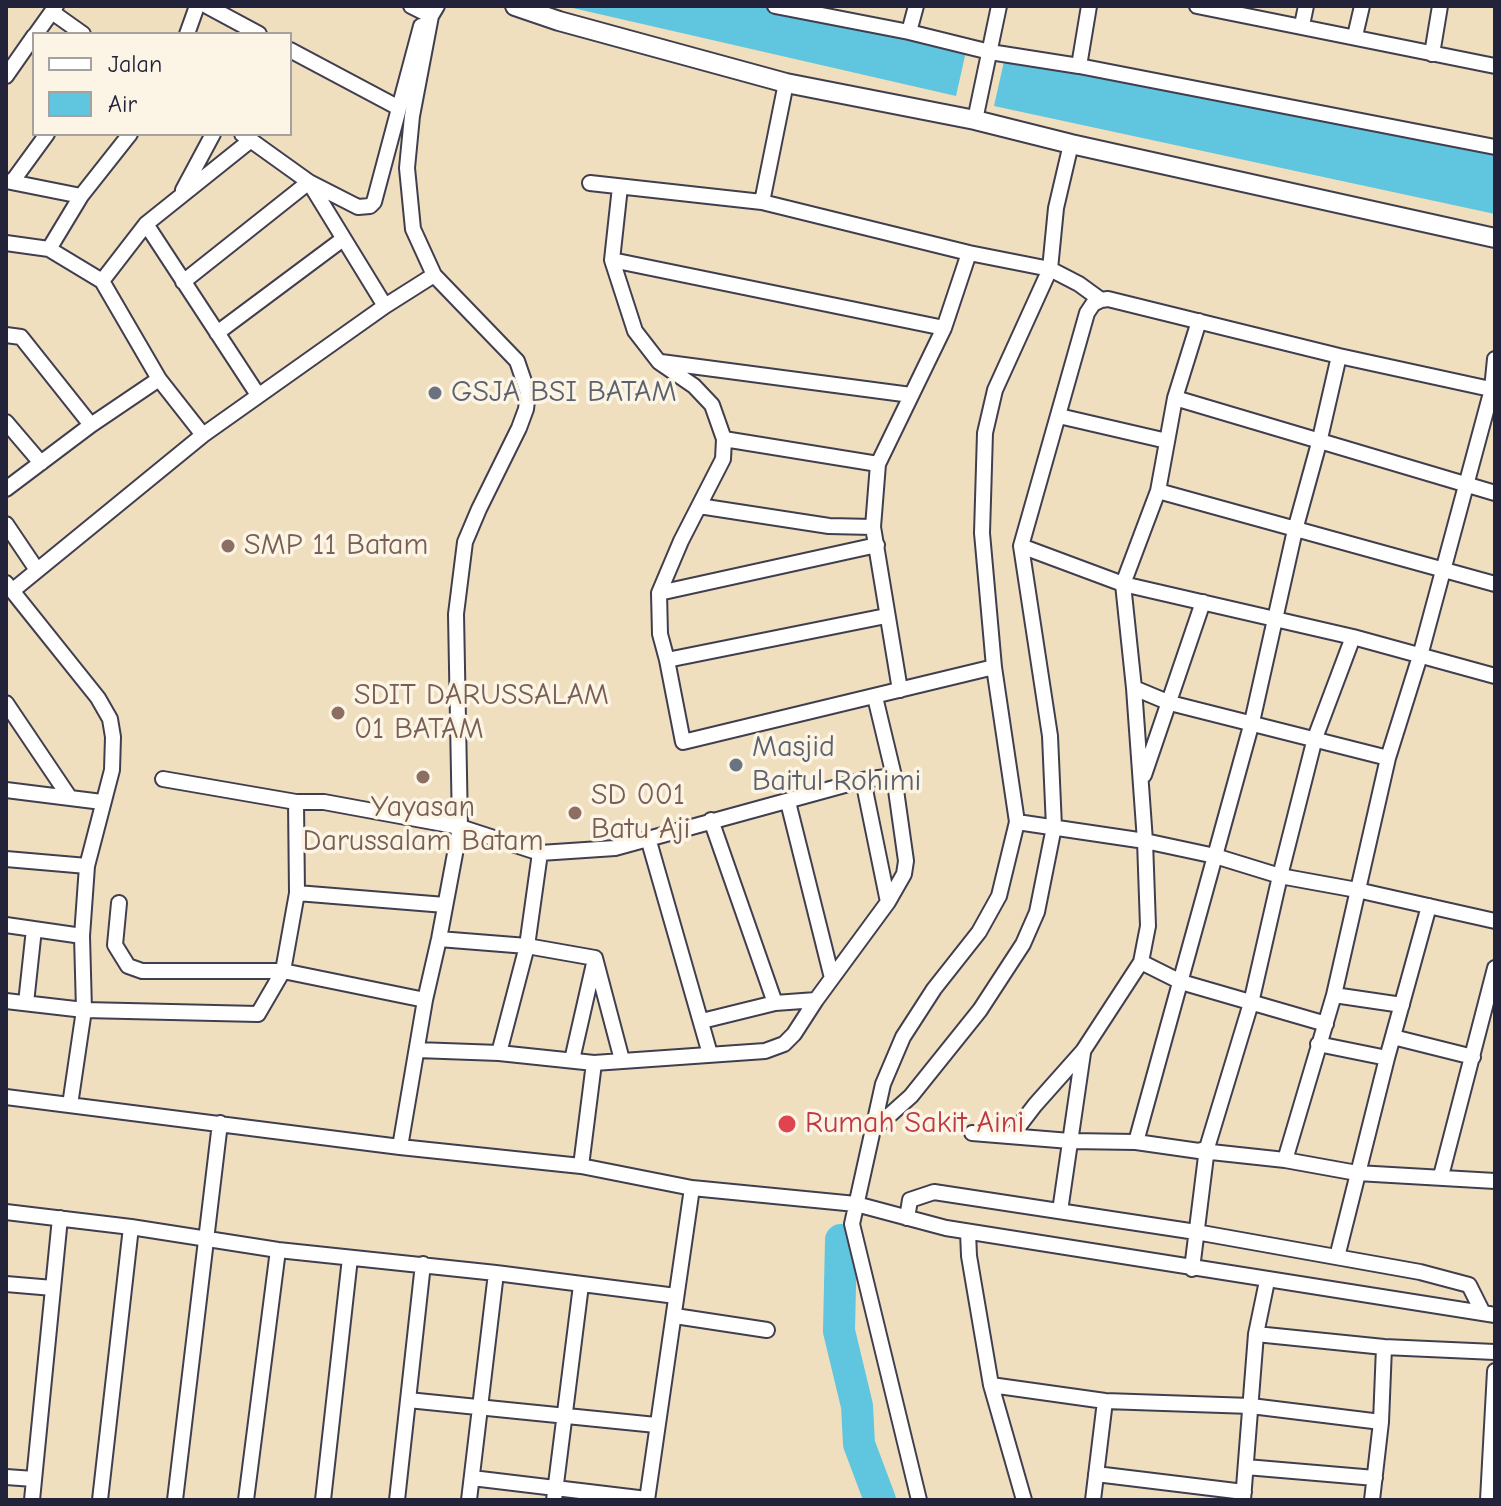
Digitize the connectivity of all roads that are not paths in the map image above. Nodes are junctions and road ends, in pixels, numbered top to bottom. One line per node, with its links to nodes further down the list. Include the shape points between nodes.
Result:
1 (197, 6): 18 (street)
2 (207, 6): 19 (street)
3 (515, 6): 29 (street)
4 (775, 6): 20 (street)
5 (916, 6): 20 (street)
6 (999, 6): 24 (street)
7 (1089, 6): 26 (street)
8 (1197, 6): 13 (street)
9 (1306, 6): 15 (street)
10 (1362, 6): 21 (street)
11 (1440, 6): 25 (street)
12 (54, 9): 16 (street); 17 (street)
13 (1225, 9): 15 (street)
14 (426, 10): 30 (street); 53 (street, via 407,168 413,229)
15 (1302, 25): 21 (street)
16 (37, 32)
17 (81, 32)
18 (188, 32)
19 (255, 32)
20 (909, 32): 24 (street)
21 (1355, 36): 25 (street)
22 (32, 39): 28 (street)
23 (292, 51): 30 (street)
24 (990, 52): 26 (street); 31 (street)
25 (1432, 54): 27 (street)
26 (1079, 66): 37 (street)
27 (1495, 66)
28 (6, 76)
29 (786, 83): 31 (street); 44 (street)
30 (399, 108): 39 (street, via 370,206 358,207)
31 (975, 120): 36 (street)
32 (45, 136): 38 (street)
33 (128, 136): 42 (street)
34 (212, 136): 43 (street)
35 (247, 137): 39 (street); 43 (street)
36 (1071, 144): 46 (street); 52 (street, via 1056,208)
37 (1495, 147)
38 (9, 182): 42 (street)
39 (309, 182): 47 (street); 55 (street)
40 (590, 183): 41 (street)
41 (620, 187): 44 (street); 51 (street)
42 (81, 196): 49 (street)
43 (179, 198): 45 (street)
44 (762, 202): 50 (street)
45 (146, 224): 54 (street); 55 (street)
46 (1495, 238)
47 (343, 239): 57 (street); 60 (street)
48 (6, 243): 49 (street)
49 (49, 249): 54 (street)
50 (969, 253): 52 (street); 59 (street)
51 (612, 260): 59 (street); 64 (street, via 635,331)
52 (1050, 269): 56 (street); 101 (street, via 995,390 985,433 982,533)
53 (434, 275): 57 (street); 123 (street, via 517,361 528,393 519,428 465,542 456,614)
54 (102, 281): 65 (street)
55 (183, 282): 60 (street)
56 (1101, 300): 58 (street); 70 (street, via 1087,313)
57 (385, 306): 67 (street)
58 (1199, 321): 62 (street); 69 (street)
59 (944, 328): 68 (street)
60 (217, 333): 67 (street)
61 (6, 335): 72 (street, via 21,337)
62 (1339, 356): 66 (street); 76 (street)
63 (1495, 359): 66 (street)
64 (659, 362): 68 (street); 74 (street, via 712,405)
65 (159, 379): 72 (street); 73 (street)
66 (1493, 389): 79 (street)
67 (258, 395): 73 (street)
68 (911, 395): 78 (street)
69 (1175, 398): 75 (street); 76 (street)
70 (1059, 416): 75 (street); 88 (street)
71 (6, 422): 77 (street)
72 (91, 425): 77 (street)
73 (203, 435): 89 (street)
74 (724, 439): 78 (street); 83 (street, via 723,459)
75 (1167, 441): 81 (street)
76 (1319, 443): 79 (street); 86 (street)
77 (41, 463): 80 (street)
78 (878, 464): 85 (street)
79 (1466, 484): 82 (street); 90 (street)
80 (6, 489)
81 (1158, 491): 86 (street); 91 (street)
82 (1495, 493)
83 (699, 506): 85 (street, via 829,526); 94 (street)
84 (6, 524): 89 (street)
85 (873, 527): 87 (street)
86 (1295, 530): 90 (street); 97 (street)
87 (877, 545): 94 (street); 96 (street)
88 (1021, 546): 91 (street); 124 (street, via 1050,736)
89 (37, 570): 93 (street)
90 (1442, 571): 92 (street); 99 (street)
91 (1123, 584): 95 (street); 103 (street)
92 (1495, 584)
93 (9, 587): 118 (street, via 110,719 113,761)
94 (659, 593): 100 (street)
95 (1203, 602): 97 (street); 107 (street)
96 (886, 616): 100 (street); 104 (street)
97 (1274, 621): 98 (street); 109 (street)
98 (1353, 637): 99 (street); 110 (street)
99 (1420, 656): 102 (street); 111 (street)
100 (667, 660): 105 (street, via 683,742)
101 (994, 667): 104 (street); 122 (street)
102 (1495, 676)
103 (1134, 688): 107 (street); 115 (street)
104 (900, 690): 105 (street)
105 (875, 697): 112 (street)
106 (6, 703): 108 (street)
107 (1170, 703): 109 (street); 115 (street)
108 (12, 718): 117 (street)
109 (1252, 722): 110 (street); 128 (street)
110 (1315, 738): 111 (street); 131 (street)
111 (1388, 758): 132 (street)
112 (894, 776): 114 (street); 134 (street, via 906,861)
113 (163, 779): 119 (street)
114 (863, 780): 120 (street); 134 (street)
115 (1141, 783): 126 (street)
116 (6, 790): 117 (street)
117 (70, 798): 118 (street)
118 (102, 802): 130 (street)
119 (296, 802): 123 (street, via 324,802); 133 (street)
120 (788, 802): 121 (street); 148 (street)
121 (711, 820): 125 (street); 155 (street)
122 (1017, 822): 124 (street); 175 (street, via 999,896 903,1037 883,1084)
123 (460, 827): 127 (street); 136 (street)
124 (1054, 827): 126 (street); 175 (street, via 1037,912 1023,944 980,1010 911,1096)
125 (648, 838): 127 (street, via 615,848); 159 (street)
126 (1145, 841): 128 (street); 145 (street, via 1148,926)
127 (540, 853): 143 (street)
128 (1215, 856): 131 (street); 149 (street)
129 (6, 859): 130 (street)
130 (87, 866): 141 (street)
131 (1280, 876): 132 (street); 156 (street)
132 (1357, 890): 137 (street); 150 (street)
133 (297, 893): 136 (street); 147 (street)
134 (888, 902): 148 (street)
135 (119, 903): 147 (street, via 115,945 128,966 142,971)
136 (445, 905): 142 (street)
137 (1429, 906): 138 (street); 157 (street)
138 (1495, 921)
139 (6, 925): 140 (street)
140 (34, 929): 141 (street); 154 (street)
141 (82, 936): 158 (street)
142 (439, 939): 143 (street); 151 (street)
143 (527, 946): 144 (street); 165 (street)
144 (595, 958): 169 (street); 170 (street)
145 (1141, 962): 149 (street); 164 (street)
146 (1495, 968): 167 (street)
147 (283, 971): 151 (street); 158 (street, via 258,1014)
148 (832, 978): 152 (street)
149 (1181, 982): 156 (street); 179 (street)
150 (1334, 995): 157 (street); 160 (street)
151 (425, 1000): 163 (street)
152 (816, 1000): 155 (street); 166 (street, via 794,1034 776,1048)
153 (6, 1001): 154 (street)
154 (26, 1003): 158 (street)
155 (775, 1003): 159 (street)
156 (1251, 1003): 160 (street); 179 (street, via 1207,1148)
157 (1402, 1005): 161 (street)
158 (84, 1010): 173 (street)
159 (702, 1021): 166 (street)
160 (1326, 1024): 162 (street)
161 (1393, 1037): 167 (street); 168 (street)
162 (1318, 1044): 168 (street); 181 (street)
163 (417, 1050): 165 (street); 180 (street)
164 (1083, 1051): 177 (street); 178 (street)
165 (499, 1053): 169 (street)
166 (710, 1054): 170 (street)
167 (1473, 1057): 184 (street)
168 (1387, 1058): 183 (street)
169 (572, 1060): 171 (street)
170 (622, 1060): 171 (street)
171 (594, 1063): 182 (street)
172 (6, 1097): 173 (street)
173 (70, 1105): 174 (street)
174 (220, 1123): 180 (street); 195 (street)
175 (873, 1131): 187 (street)
176 (972, 1133): 177 (street)
177 (1012, 1135): 178 (street)
178 (1070, 1141): 179 (street); 188 (street)
179 (1136, 1142)
180 (400, 1147): 182 (street)
181 (1285, 1160): 183 (street); 194 (street, via 1209,1154)
182 (581, 1166): 186 (street)
183 (1357, 1173): 184 (street); 197 (street)
184 (1441, 1176): 185 (street)
185 (1495, 1181)
186 (692, 1188): 187 (street); 206 (street)
187 (856, 1204): 191 (street); 238 (street, via 852,1224 857,1251)
188 (1060, 1211): 191 (street, via 934,1192 910,1200); 194 (street)
189 (6, 1212): 190 (street)
190 (60, 1218): 192 (street); 205 (street)
191 (907, 1218): 193 (street)
192 (131, 1227): 195 (street); 231 (street)
193 (968, 1232): 200 (street); 214 (street)
194 (1196, 1232): 197 (street); 200 (street)
195 (204, 1240): 196 (street); 232 (street)
196 (278, 1250): 198 (street); 233 (street)
197 (1337, 1257): 207 (street, via 1469,1285)
198 (350, 1258): 199 (street); 234 (street)
199 (423, 1264): 201 (street); 215 (street)
200 (1192, 1269): 202 (street)
201 (496, 1273): 204 (street); 218 (street)
202 (1267, 1281): 207 (street); 210 (street)
203 (6, 1284): 205 (street)
204 (581, 1285): 206 (street); 219 (street)
205 (53, 1288): 227 (street)
206 (676, 1296): 208 (street)
207 (1489, 1314)
208 (675, 1316): 209 (street); 221 (street)
209 (767, 1330)
210 (1256, 1334): 211 (street); 217 (street)
211 (1384, 1347): 212 (street); 220 (street)
212 (1495, 1352)
213 (1495, 1371): 242 (street)
214 (991, 1385): 216 (street); 239 (street)
215 (408, 1400): 218 (street); 235 (street)
216 (1105, 1401): 217 (street); 223 (street)
217 (1251, 1406): 220 (street); 222 (street)
218 (479, 1408): 219 (street); 225 (street)
219 (565, 1416): 221 (street); 228 (street)
220 (1381, 1422): 226 (street)
221 (656, 1425): 237 (street)
222 (1246, 1467): 226 (street); 229 (street)
223 (1096, 1474): 229 (street); 240 (street)
224 (6, 1477): 227 (street)
225 (472, 1478): 228 (street); 236 (street)
226 (1375, 1478): 241 (street)
227 (34, 1479): 230 (street)
228 (555, 1494): 237 (street)
229 (1243, 1496)
230 (32, 1500)
231 (100, 1500)
232 (175, 1500)
233 (246, 1500)
234 (323, 1500)
235 (397, 1500)
236 (469, 1500)
237 (647, 1500)
238 (919, 1500)
239 (1024, 1500)
240 (1093, 1500)
241 (1372, 1500)
242 (1488, 1500)

